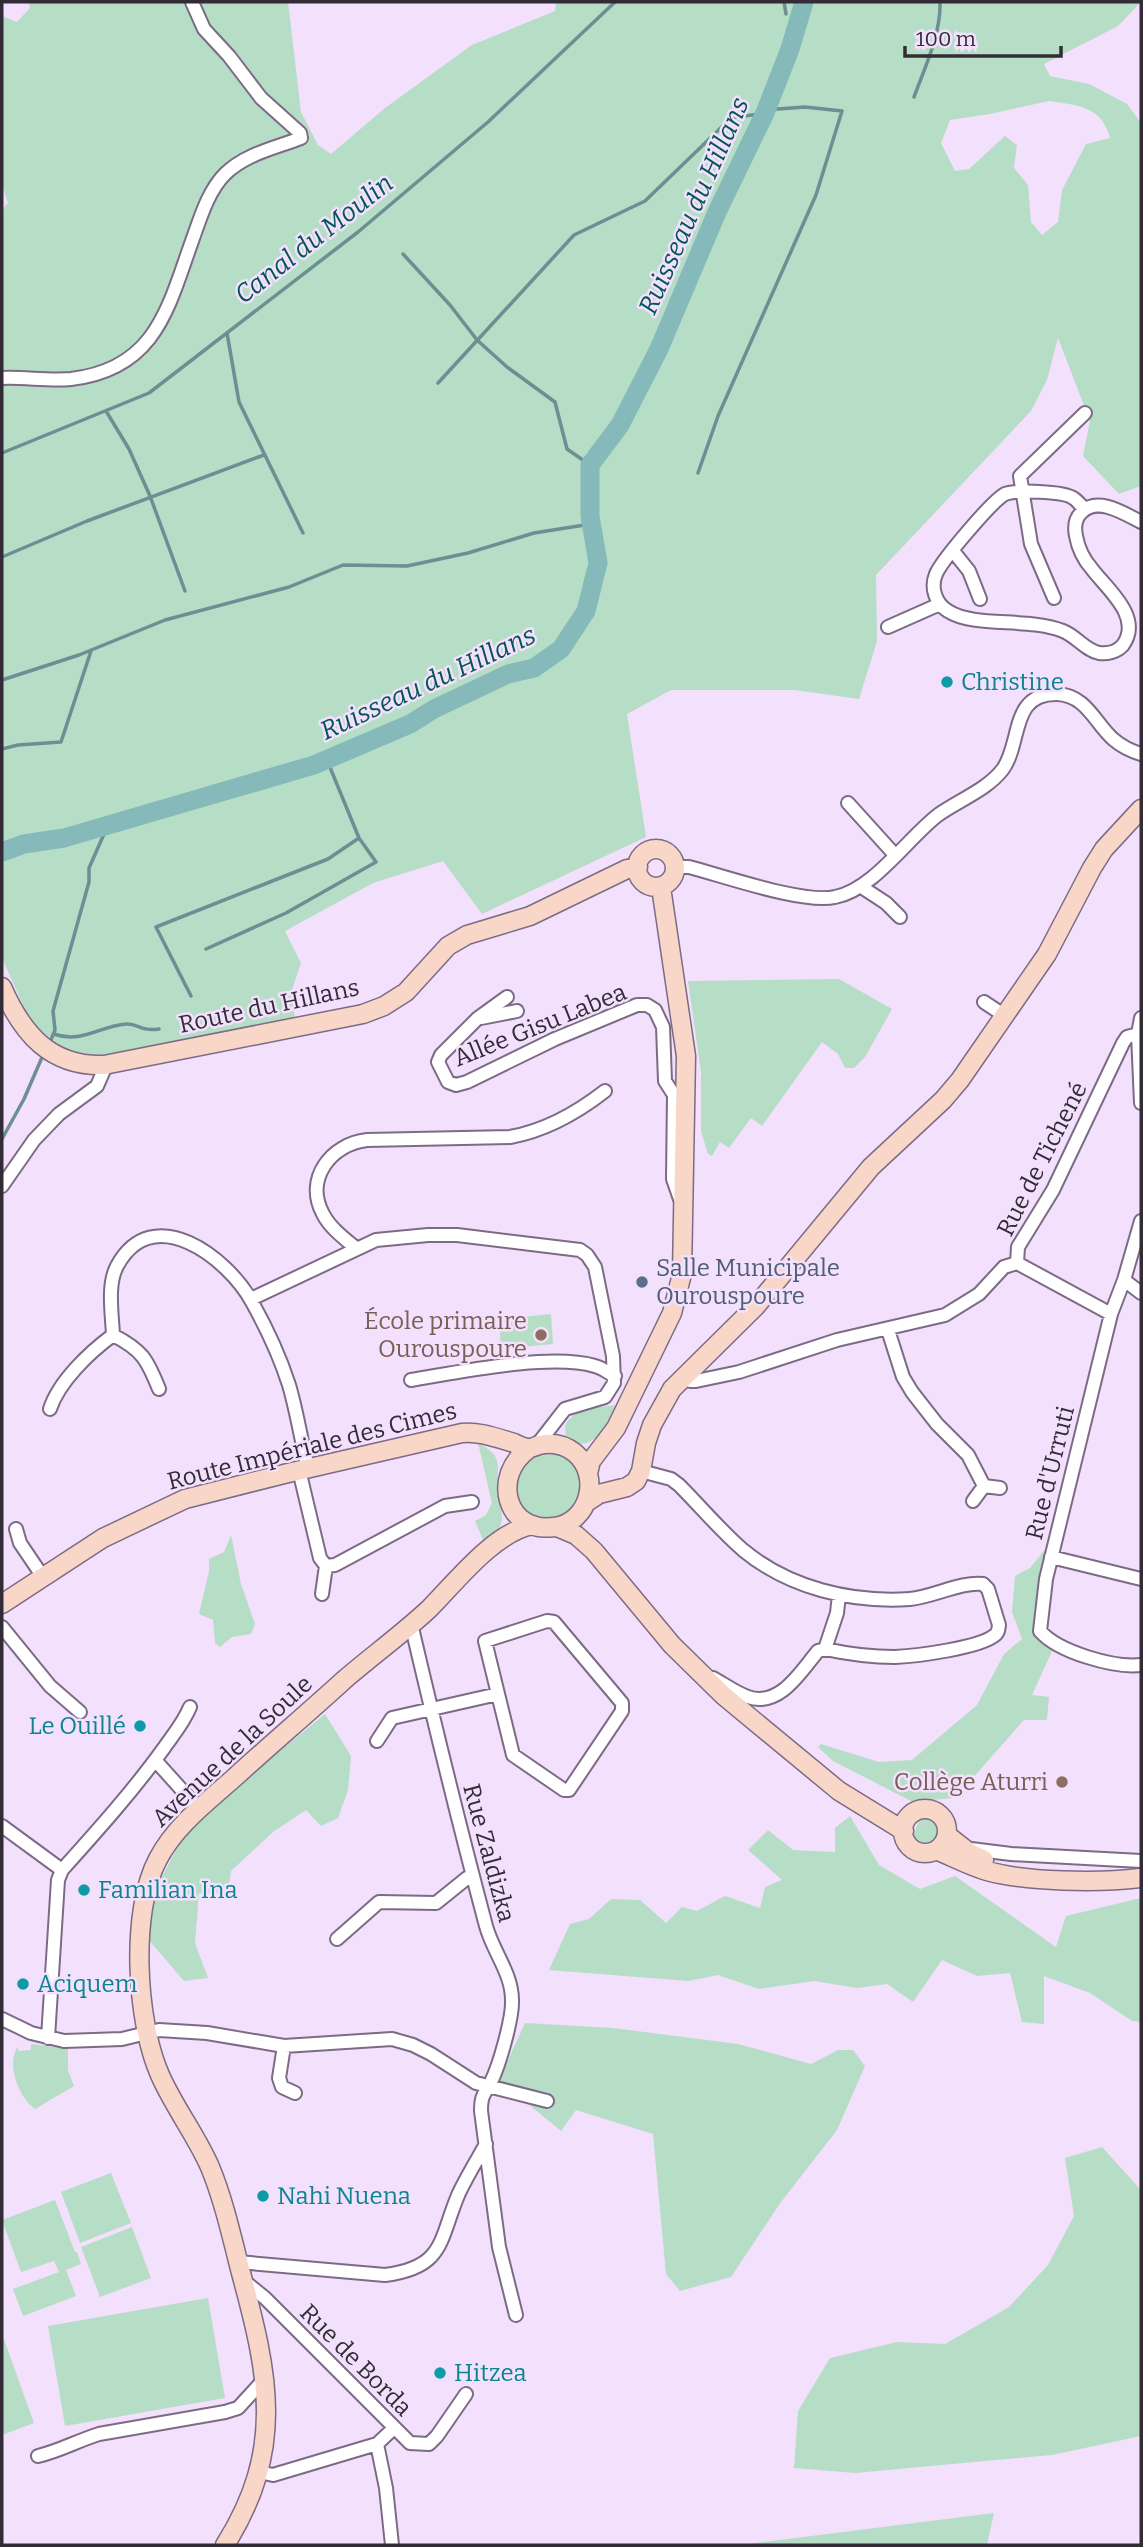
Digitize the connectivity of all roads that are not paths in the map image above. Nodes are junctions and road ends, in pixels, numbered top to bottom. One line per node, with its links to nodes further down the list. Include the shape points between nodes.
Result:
1 (192, 2): 2 (street, via 204,29 301,138 240,162 223,176 204,208 162,323 147,344 91,375)
2 (2, 378)
3 (1085, 414): 4 (street, via 1020,476)
4 (1022, 493): 5 (street, via 1065,495); 7 (street, via 1002,496); 8 (street, via 1031,544)
5 (1084, 509): 6 (street, via 1104,506); 10 (street, via 1077,517 1077,541 1129,621 1130,630 1120,649 1093,651 1048,626 960,617)
6 (1141, 522)
7 (953, 551): 9 (street, via 969,571); 10 (street, via 935,575 934,592)
8 (1054, 598)
9 (980, 599)
10 (940, 604): 11 (street)
11 (888, 627)
12 (1141, 754): 15 (street, via 1114,740 1079,701 1066,695 1041,697 1023,710 1011,753 996,776 939,815)
13 (848, 803): 15 (street)
14 (1141, 809): 25 (street, via 1098,859 1047,954)
15 (895, 855): 18 (street)
16 (675, 867): 17 (street, via 669,854 656,849 643,855); 18 (street, via 689,866 812,898 834,898); 19 (street, via 674,876)
17 (633, 868): 19 (street, via 647,885); 29 (street, Route du Hillans, via 530,916 467,934 448,946 406,992 363,1014)
18 (860, 886): 20 (street)
19 (661, 887): 31 (street, via 685,1035)
20 (900, 917)
21 (2, 987): 29 (street, Route du Hillans, via 16,1016 46,1049 78,1064)
22 (507, 997): 26 (street, Allée Gisu Labea)
23 (984, 1002): 25 (street)
24 (517, 1011): 26 (street)
25 (1005, 1016): 46 (street, via 943,1100 871,1167)
26 (478, 1018): 30 (street, Allée Gisu Labea, via 441,1055 438,1062 448,1082 467,1082 637,1005 647,1005 661,1019)
27 (1141, 1018): 28 (street)
28 (1138, 1034): 33 (street); 38 (street, Rue de Tichené, via 1123,1043 1053,1190 1018,1247)
29 (104, 1065): 34 (street, via 96,1086 34,1140)
30 (664, 1076): 31 (street); 35 (street, Allée Gisu Labea, via 674,1095 673,1179)
31 (686, 1090): 35 (street)
32 (605, 1091): 37 (street, via 583,1108 525,1135 367,1140 340,1147 323,1168 317,1200 328,1222)
33 (1141, 1103)
34 (2, 1186)
35 (683, 1209): 53 (street, via 682,1273 672,1313 616,1428)
36 (1141, 1221): 39 (street, Rue d'Urruti)
37 (357, 1249): 41 (street); 45 (street, via 376,1240 438,1234 580,1250 594,1268)
38 (1015, 1264): 42 (street); 43 (street, Rue de Tichené, via 1003,1267 956,1311)
39 (1124, 1280): 40 (street); 42 (street, Rue d'Urruti)
40 (1141, 1293)
41 (251, 1299): 44 (street, via 211,1255 189,1241 154,1238 136,1246 117,1267 112,1291); 55 (street, via 289,1387)
42 (1111, 1314): 69 (street, Rue d'Urruti)
43 (888, 1330): 46 (street, Rue de Tichené, via 837,1340 739,1372); 60 (street, via 912,1392 994,1486)
44 (113, 1335): 48 (street, via 132,1345 149,1363); 49 (street, via 90,1352)
45 (615, 1376): 47 (street, via 573,1362); 50 (street, via 605,1397 572,1406)
46 (693, 1378): 56 (street, via 664,1401 652,1425)
47 (411, 1380)
48 (159, 1389)
49 (50, 1409)
50 (560, 1416): 52 (street); 54 (street, via 556,1429)
51 (491, 1438): 52 (street, Route Impériale des Cimes); 55 (street, Route Impériale des Cimes, via 462,1433); 57 (street)
52 (534, 1447): 54 (street); 57 (street, via 513,1463)
53 (600, 1447): 54 (street); 58 (street)
54 (567, 1449): 58 (street)
55 (304, 1469): 70 (street, via 320,1558); 71 (street, Route Impériale des Cimes, via 163,1508 103,1538)
56 (641, 1471): 59 (street, via 627,1488); 74 (street, via 679,1485 720,1529 766,1566)
57 (508, 1473): 62 (street)
58 (588, 1474): 59 (street); 63 (street, via 590,1489)
59 (615, 1490): 63 (street, via 599,1494)
60 (973, 1501)
61 (472, 1502): 70 (street, via 445,1506)
62 (512, 1507): 64 (street); 67 (street)
63 (582, 1509): 65 (street); 68 (street)
64 (533, 1525): 65 (street); 67 (street, Avenue de la Soule)
65 (556, 1527): 68 (street, via 576,1535)
66 (16, 1529): 71 (street)
67 (503, 1538): 76 (street, Avenue de la Soule)
68 (594, 1551): 80 (street)
69 (1051, 1557): 72 (street); 79 (street, Rue d'Urruti, via 1040,1617 1044,1637 1121,1666)
70 (326, 1566): 73 (street)
71 (43, 1577): 75 (street, Route Impériale des Cimes)
72 (1141, 1579)
73 (322, 1594)
74 (839, 1595): 78 (street); 78 (street, via 912,1599 983,1584 999,1625 994,1636 928,1654 862,1656)
75 (2, 1604)
76 (408, 1626): 83 (street, Rue Zaldizka); 87 (street, Avenue de la Soule)
77 (2, 1627): 84 (street, via 50,1686)
78 (825, 1649): 80 (street, via 818,1651 783,1691 764,1698 748,1698)
79 (1141, 1665)
80 (694, 1668): 88 (street, via 839,1791 877,1813)
81 (498, 1694): 81 (street, via 513,1755 564,1790 569,1790 622,1711 622,1703 554,1622 547,1620 485,1642); 83 (street)
82 (190, 1707): 86 (street)
83 (431, 1709): 85 (street, via 392,1718); 94 (street, Rue Zaldizka)
84 (80, 1712)
85 (377, 1741)
86 (155, 1760): 87 (street); 92 (street)
87 (199, 1809): 97 (street, Avenue de la Soule, via 167,1844 148,1882 141,1930)
88 (907, 1823): 90 (street, via 924,1810 937,1813 946,1824); 91 (street, via 907,1843 915,1851)
89 (2, 1826): 92 (street)
90 (947, 1835): 91 (street); 93 (street, via 999,1864)
91 (936, 1850): 93 (street, via 977,1868 1014,1876 1113,1881)
92 (62, 1870): 98 (street)
93 (1141, 1873)
94 (473, 1876): 95 (street, via 436,1903 379,1902); 100 (street, Rue Zaldizka, via 489,1939 507,1972 513,2001)
95 (337, 1939)
96 (2, 2019): 98 (street)
97 (146, 2033): 98 (street, via 94,2042); 99 (street, via 207,2033); 104 (street, Avenue de la Soule, via 160,2076 218,2188)
98 (48, 2038)
99 (284, 2046): 100 (street, via 393,2039); 101 (street, via 279,2078 282,2087)
100 (488, 2086): 102 (street); 103 (street, Rue Zaldizka, via 481,2096)
101 (295, 2093)
102 (547, 2101)
103 (486, 2144): 104 (street, via 460,2191 444,2239 420,2266 385,2275); 106 (street, Rue Zaldizka, via 499,2247)
104 (238, 2262): 105 (street, Avenue de la Soule)
105 (243, 2279): 107 (street, Avenue de la Soule); 109 (street, Rue de Borda)
106 (516, 2315)
107 (265, 2383): 111 (street, via 237,2408 225,2412 99,2434); 112 (street, Avenue de la Soule, via 267,2431)
108 (466, 2394): 109 (street, Rue de Borda, via 429,2444 410,2443)
109 (394, 2428): 110 (street)
110 (377, 2444): 112 (street, via 273,2475); 114 (street)
111 (38, 2456)
112 (260, 2472): 113 (street, Avenue de la Soule)
113 (225, 2545)
114 (392, 2545)

